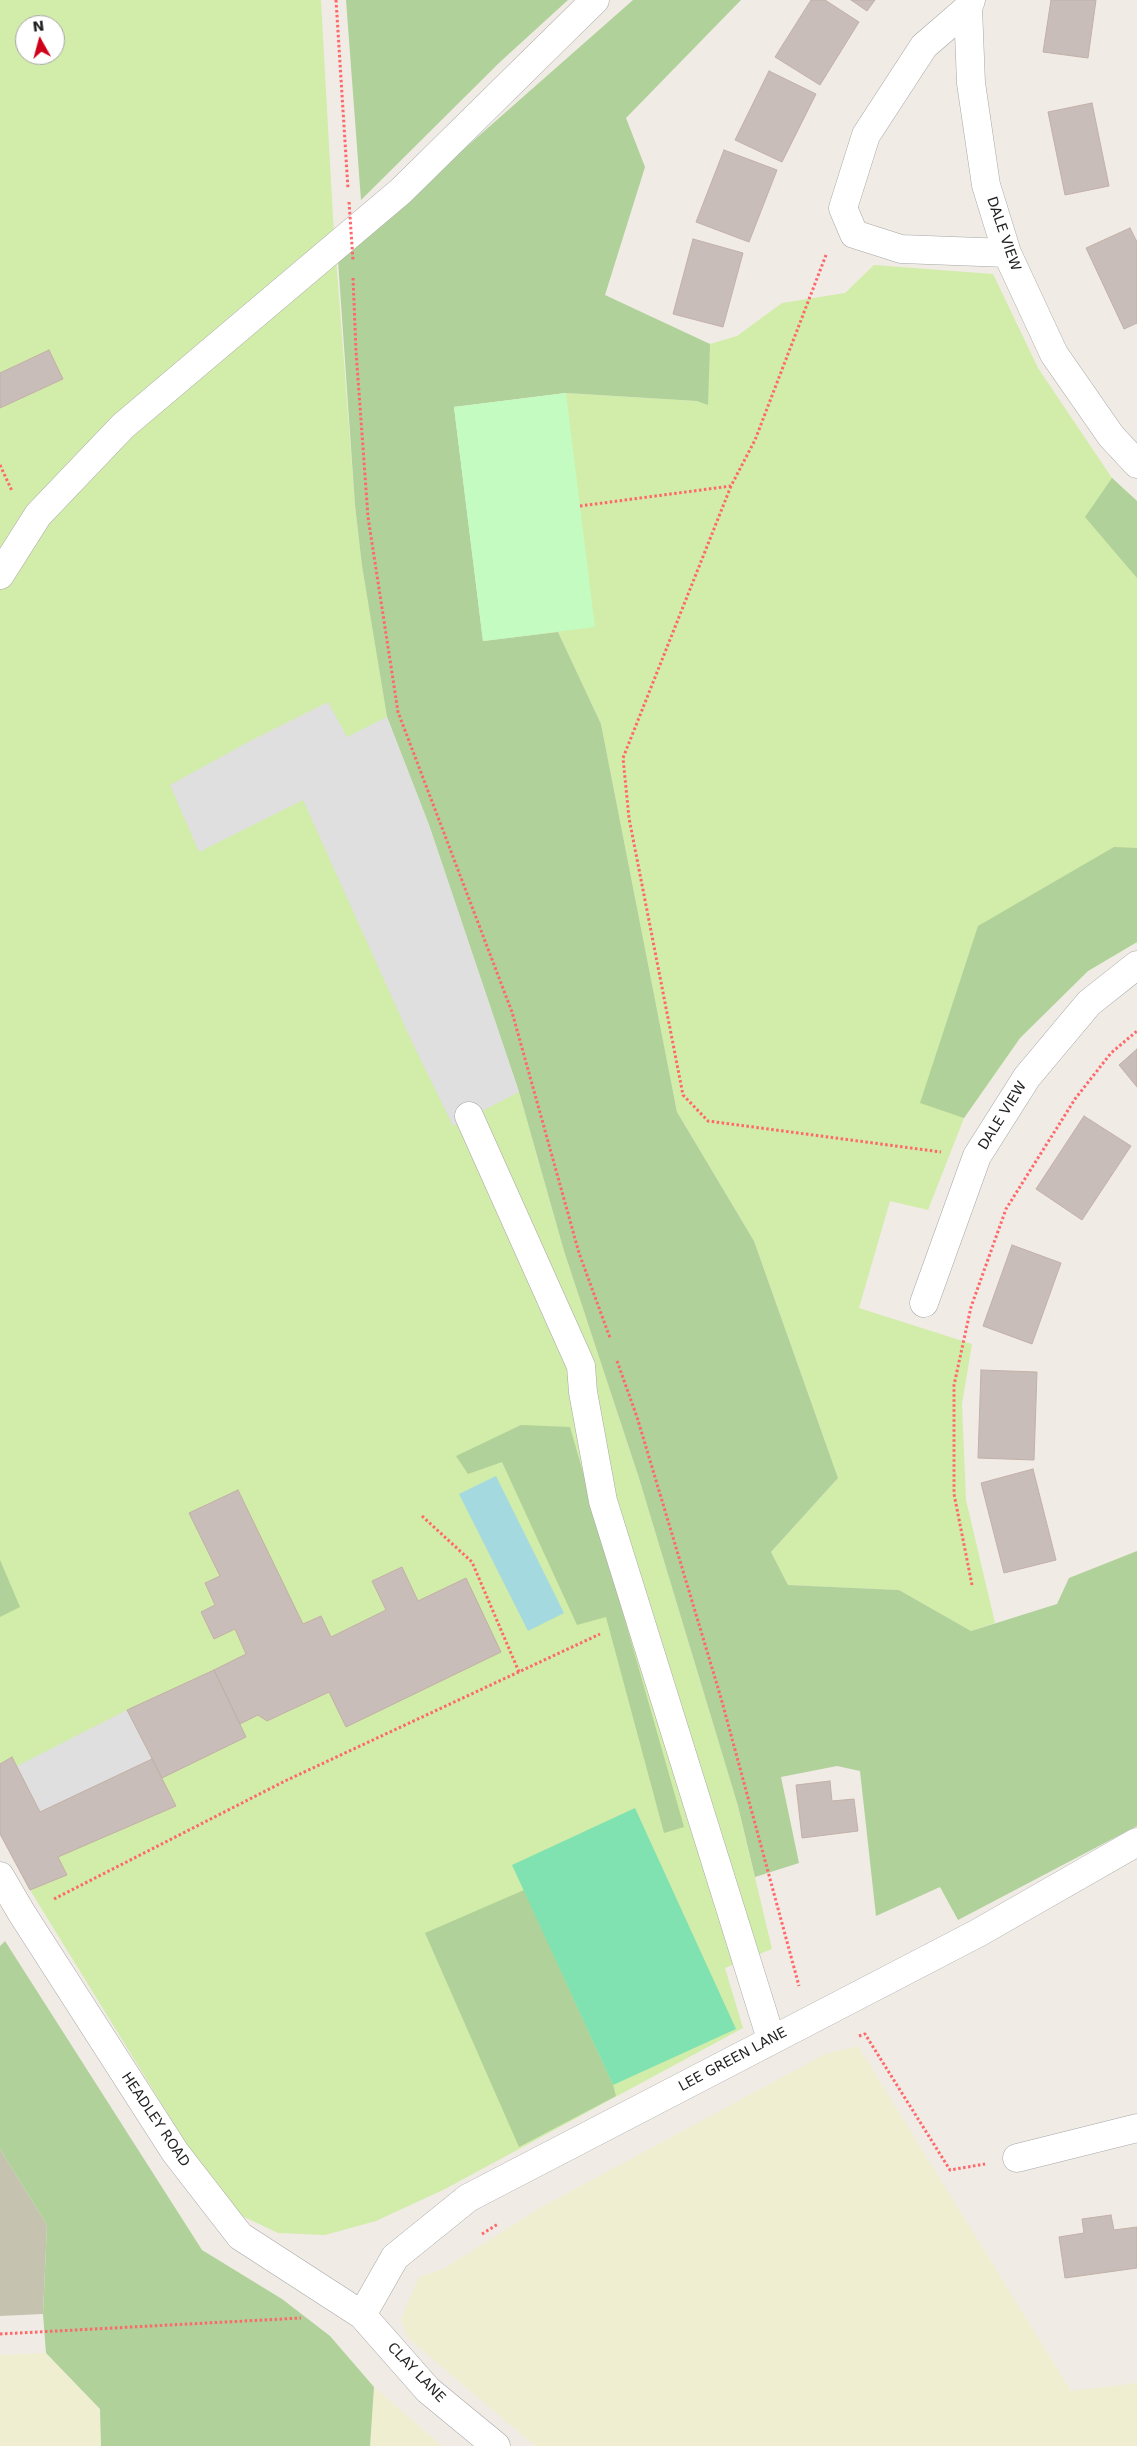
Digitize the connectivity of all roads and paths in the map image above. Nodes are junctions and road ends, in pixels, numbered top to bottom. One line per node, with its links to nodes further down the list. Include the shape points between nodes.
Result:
1 (336, 0): 15 (path, bridge, via 368,517 398,712 512,1012 579,1253)
2 (595, 0): 9 (street, via 401,191 123,426 38,515)
3 (969, 4): 4 (street, via 924,46 866,135); 5 (street, DALE VIEW, via 971,83 986,185)
4 (843, 208): 5 (street, via 854,234 901,249); 7 (path, via 755,440)
5 (1007, 253): 6 (street, DALE VIEW, via 1054,354 1111,436)
6 (1137, 464)
7 (731, 486): 8 (path); 13 (path, via 623,758 629,818 683,1095 708,1121)
8 (580, 506)
9 (0, 575)
10 (1137, 965): 13 (street, DALE VIEW, via 1089,1003 1042,1058)
11 (1137, 1031): 18 (path, via 1111,1053 1075,1098 1006,1209 971,1307 954,1385 954,1494)
12 (469, 1116): 26 (street, via 581,1366 603,1501)
13 (977, 1156): 14 (street, DALE VIEW)
14 (924, 1303)
15 (611, 1344)
16 (615, 1353): 24 (path, via 720,1698)
17 (422, 1516): 20 (path, via 472,1562)
18 (972, 1585)
19 (600, 1634): 20 (path)
20 (519, 1672): 23 (path, via 285,1781)
21 (1137, 1842): 24 (street, LEE GREEN LANE, via 978,1932)
22 (0, 1876): 31 (street, HEADLEY ROAD, via 175,2152 240,2236)
23 (47, 1902)
24 (807, 2021): 26 (street, LEE GREEN LANE)
25 (857, 2036): 28 (path, via 865,2034 950,2170)
26 (771, 2039): 31 (street, LEE GREEN LANE, via 468,2198 395,2257)
27 (1137, 2128): 28 (street)
28 (1017, 2158)
29 (504, 2220): 30 (path)
30 (479, 2236)
31 (362, 2315): 34 (street, CLAY LANE, via 428,2390)
32 (303, 2318): 33 (path)
33 (0, 2334)
34 (496, 2446)

